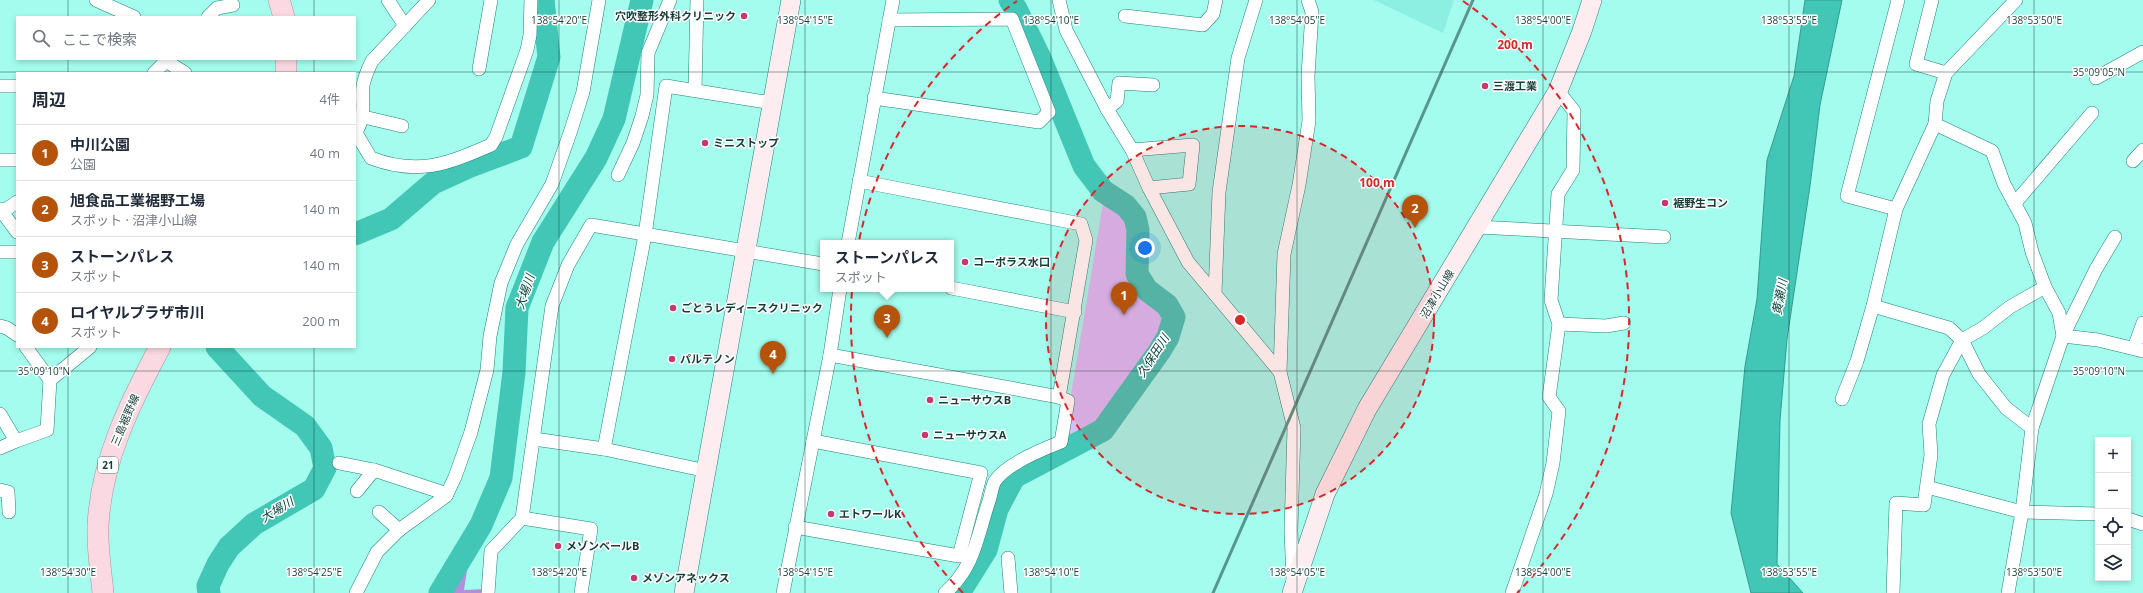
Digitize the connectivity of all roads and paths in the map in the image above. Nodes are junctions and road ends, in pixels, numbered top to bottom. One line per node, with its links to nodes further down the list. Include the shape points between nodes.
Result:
1 (96, 0): 21 (street)
2 (279, 0): 23 (main road)
3 (388, 0): 26 (street)
4 (429, 0): 26 (street)
5 (492, 0): 30 (street)
6 (531, 0): 48 (street, via 527,50 496,138 491,145 432,167 404,167 371,158)
7 (599, 0): 107 (street, via 583,92 552,184 517,244 500,283 482,391 471,432)
8 (670, 0): 54 (street, via 648,53 647,95 642,116)
9 (697, 0): 39 (street)
10 (791, 0): 42 (main road)
11 (893, 0): 25 (street)
12 (1059, 0): 43 (street, via 1066,30)
13 (1216, 0): 24 (street, via 1213,14 1203,25)
14 (1256, 0): 75 (street, via 1238,58 1220,184)
15 (1304, 0): 90 (street, via 1312,12 1308,76 1309,121 1284,254)
16 (1592, 0): 40 (main road, 沼津小山線)
17 (1898, 0): 59 (street, via 1846,196)
18 (1932, 0): 34 (street, via 1916,64)
19 (2016, 0): 34 (street)
20 (232, 5): 22 (street, via 217,8)
21 (132, 16)
22 (209, 16)
23 (284, 16)
24 (1125, 16)
25 (889, 20): 41 (street); 41 (street, via 1012,19 1049,112 1039,122)
26 (405, 26): 45 (street, via 372,61 366,73 363,85)
27 (2142, 54): 35 (street)
28 (167, 60): 31 (street); 32 (street)
29 (286, 60): 33 (main road)
30 (479, 69)
31 (155, 72)
32 (184, 72)
33 (286, 72)
34 (1946, 73): 46 (street, via 1937,101)
35 (2096, 78)
36 (1153, 85): 43 (street, via 1119,83 1117,101)
37 (0, 86): 38 (street)
38 (16, 86)
39 (695, 90): 42 (street); 64 (street, via 666,86)
40 (1558, 91): 61 (main road, 沼津小山線); 62 (street, via 1574,111 1573,170 1558,194)
41 (874, 98): 55 (street)
42 (772, 103): 70 (main road)
43 (1107, 109): 49 (street)
44 (2092, 113): 58 (street)
45 (364, 117): 47 (street); 48 (street)
46 (1935, 124): 58 (street, via 1992,151 2004,184); 59 (street)
47 (402, 126)
48 (356, 133)
49 (1132, 150): 56 (street); 56 (street, via 1193,145 1189,184)
50 (2143, 150): 53 (street)
51 (0, 160): 52 (street)
52 (16, 160)
53 (2133, 161)
54 (618, 175)
55 (859, 181): 67 (street); 77 (street, via 1081,224 1086,240)
56 (1149, 188): 75 (street, via 1188,262)
57 (16, 202): 60 (street)
58 (2015, 203): 72 (street, via 2025,224 2032,252)
59 (1896, 209): 76 (street)
60 (1, 210): 63 (street)
61 (1478, 227): 62 (street); 119 (main road, 沼津小山線, via 1367,409 1325,494)
62 (1555, 230): 65 (street); 80 (street, via 1551,300)
63 (16, 231)
64 (645, 235): 70 (street); 96 (street, via 591,225 568,265 552,306); 100 (street)
65 (1664, 237)
66 (2115, 237): 83 (street)
67 (849, 240)
68 (0, 252): 69 (street)
69 (16, 252)
70 (746, 252): 71 (street); 103 (main road)
71 (820, 264)
72 (2046, 287): 83 (street, via 2059,313); 84 (street, via 2010,307 1983,328)
73 (954, 289): 77 (street)
74 (840, 292): 89 (street)
75 (1215, 294): 90 (street)
76 (1873, 306): 84 (street, via 1949,328); 93 (street, via 1857,361)
77 (1075, 312): 92 (street)
78 (1624, 323): 80 (street, via 1606,326)
79 (2143, 323): 88 (street)
80 (1558, 324): 128 (street, via 1549,397 1559,411 1553,463 1546,494)
81 (0, 326): 82 (street)
82 (16, 334)
83 (2063, 336): 88 (street); 95 (street)
84 (1962, 340): 95 (street, via 1979,374 2006,408); 104 (street, via 1943,375 1929,424 1931,455)
85 (27, 348): 91 (street)
86 (89, 348): 91 (street)
87 (154, 349): 120 (main road, 三島裾野線 / 21, via 119,432 104,478 98,527)
88 (2139, 350)
89 (830, 354): 92 (street); 98 (street)
90 (1280, 372): 119 (street, via 1294,428)
91 (50, 380): 97 (street, via 47,430)
92 (1059, 397): 117 (street, via 1068,401 1061,442 1014,465 995,481)
93 (1842, 399)
94 (0, 414): 97 (street)
95 (2032, 428): 110 (street)
96 (534, 439): 100 (street); 112 (street)
97 (16, 440): 99 (street)
98 (813, 440): 115 (street); 117 (street, via 981,473)
99 (0, 448)
100 (604, 449): 103 (street)
101 (340, 463): 102 (street)
102 (374, 470): 106 (street); 107 (street)
103 (707, 471): 124 (main road)
104 (1927, 488): 110 (street); 129 (street, via 1924,505 1896,503)
105 (0, 490): 108 (street, via 8,492)
106 (357, 490)
107 (447, 494): 116 (street)
108 (9, 512)
109 (379, 512): 116 (street)
110 (2022, 512): 111 (street); 130 (street)
111 (2095, 514)
112 (522, 518): 122 (street, via 491,551); 123 (street, via 591,529)
113 (2131, 521): 114 (street)
114 (2143, 524)
115 (795, 527): 117 (street); 125 (street)
116 (399, 530): 121 (street, via 377,552)
117 (965, 558): 126 (street, via 957,583)
118 (1008, 558): 127 (street)
119 (1292, 592)
120 (103, 593)
121 (356, 593)
122 (488, 593)
123 (581, 593)
124 (684, 593)
125 (783, 593)
126 (945, 593)
127 (1011, 593)
128 (1512, 593)
129 (1893, 593)
130 (2008, 593)

